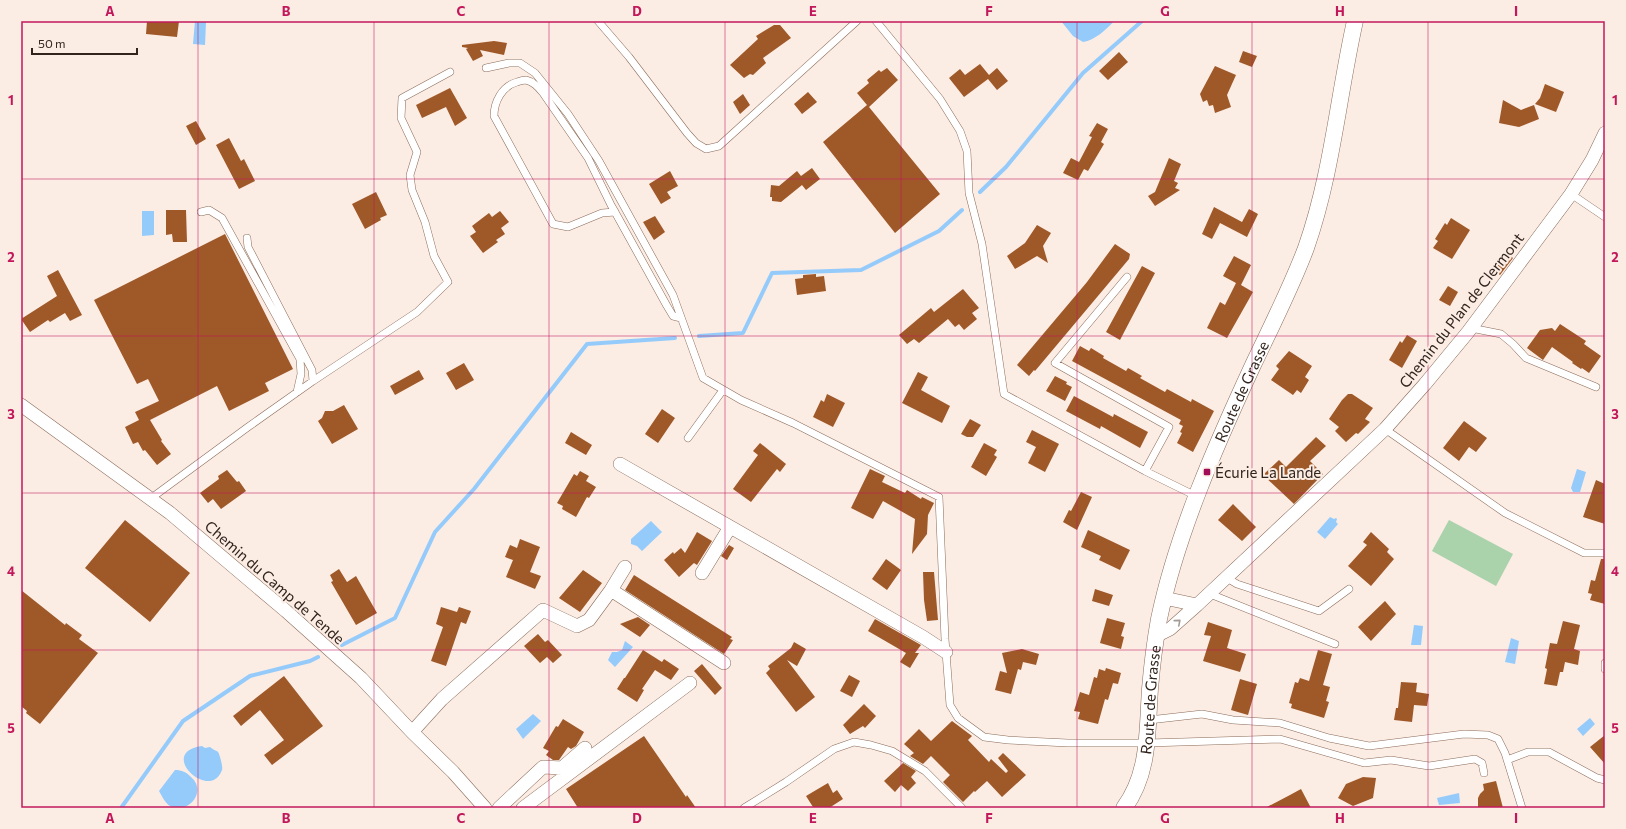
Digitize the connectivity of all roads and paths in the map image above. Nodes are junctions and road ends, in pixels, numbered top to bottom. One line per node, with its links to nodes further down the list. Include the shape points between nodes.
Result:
1 (857, 21): 4 (lane, via 719,146 706,149 687,133)
2 (876, 21): 24 (lane, via 940,99 960,131 967,151 969,194 982,244 1004,394)
3 (1355, 21): 25 (street, Route de Grasse, via 1317,217)
4 (601, 23)
5 (486, 68): 14 (lane, via 520,63 535,72 552,93 600,160 673,295)
6 (450, 72): 16 (lane, via 402,98 401,118 417,152 410,175 412,190 425,222 434,256 448,282 417,312)
7 (1605, 133): 8 (street, Chemin du Plan de Clermont)
8 (1571, 194): 11 (lane); 15 (street, Chemin du Plan de Clermont)
9 (201, 212): 19 (lane, via 209,210 222,218 300,359 301,374)
10 (614, 212): 10 (lane, via 588,158 544,93 534,84 524,80 513,83 502,91 494,108 494,116 553,224 568,227 602,213); 14 (lane, via 673,316)
11 (1605, 217)
12 (247, 238): 16 (lane, via 248,247 312,370)
13 (1127, 277): 24 (lane, via 1055,363 1169,427)
14 (680, 318): 18 (lane, via 703,378)
15 (1471, 328): 17 (lane, via 1501,334 1526,358); 21 (street, Chemin du Plan de Clermont)
16 (313, 381): 19 (lane)
17 (1596, 387)
18 (724, 390): 22 (lane); 39 (lane, via 939,497)
19 (297, 392): 26 (lane)
20 (21, 405): 26 (street, Chemin du Camp de Tende)
21 (1386, 429): 28 (lane, via 1505,513 1584,553); 31 (street, Chemin du Plan de Clermont)
22 (688, 438)
23 (620, 464): 27 (street)
24 (1145, 471): 25 (lane)
25 (1197, 497): 35 (street, Route de Grasse)
26 (150, 499): 45 (street, Chemin du Camp de Tende, via 286,610 361,678)
27 (730, 527): 30 (street); 39 (street)
28 (1605, 554)
29 (625, 567): 33 (street)
30 (702, 573)
31 (1227, 578): 32 (lane, via 1237,584 1319,611); 34 (street, Chemin du Plan de Clermont)
32 (1349, 589)
33 (611, 590): 40 (street); 45 (street, via 589,620 577,626 543,610 442,699)
34 (1210, 594): 36 (street, Chemin du Plan de Clermont); 38 (lane)
35 (1164, 598): 36 (street); 37 (street, Route de Grasse)
36 (1197, 605): 37 (street, Chemin du Plan de Clermont, one-way to 36, via 1170,629)
37 (1156, 636): 44 (street, Route de Grasse)
38 (1336, 644)
39 (946, 652): 46 (lane, via 950,705 958,718 984,737 1068,743)
40 (724, 663)
41 (1605, 663): 42 (lane)
42 (1605, 669)
43 (690, 683): 53 (street)
44 (1149, 720): 46 (street, Route de Grasse); 48 (lane, via 1202,714 1233,720 1280,723 1330,738 1369,746 1464,734 1488,735 1498,739)
45 (412, 732): 51 (street, Chemin du Camp de Tende, via 454,772)
46 (1148, 743): 49 (lane, via 1280,739 1364,763 1390,760 1429,766 1475,760 1482,763); 56 (street, Route de Grasse, via 1137,786)
47 (585, 748): 52 (street, via 562,768 543,767)
48 (1507, 760): 50 (lane, via 1528,752 1549,752 1596,778); 57 (lane)
49 (1484, 773)
50 (1605, 780)
51 (485, 808)
52 (499, 808)
53 (523, 808)
54 (744, 808): 55 (lane, via 834,749 854,742 892,751 925,771)
55 (962, 808)
56 (1124, 808)
57 (1522, 808)

